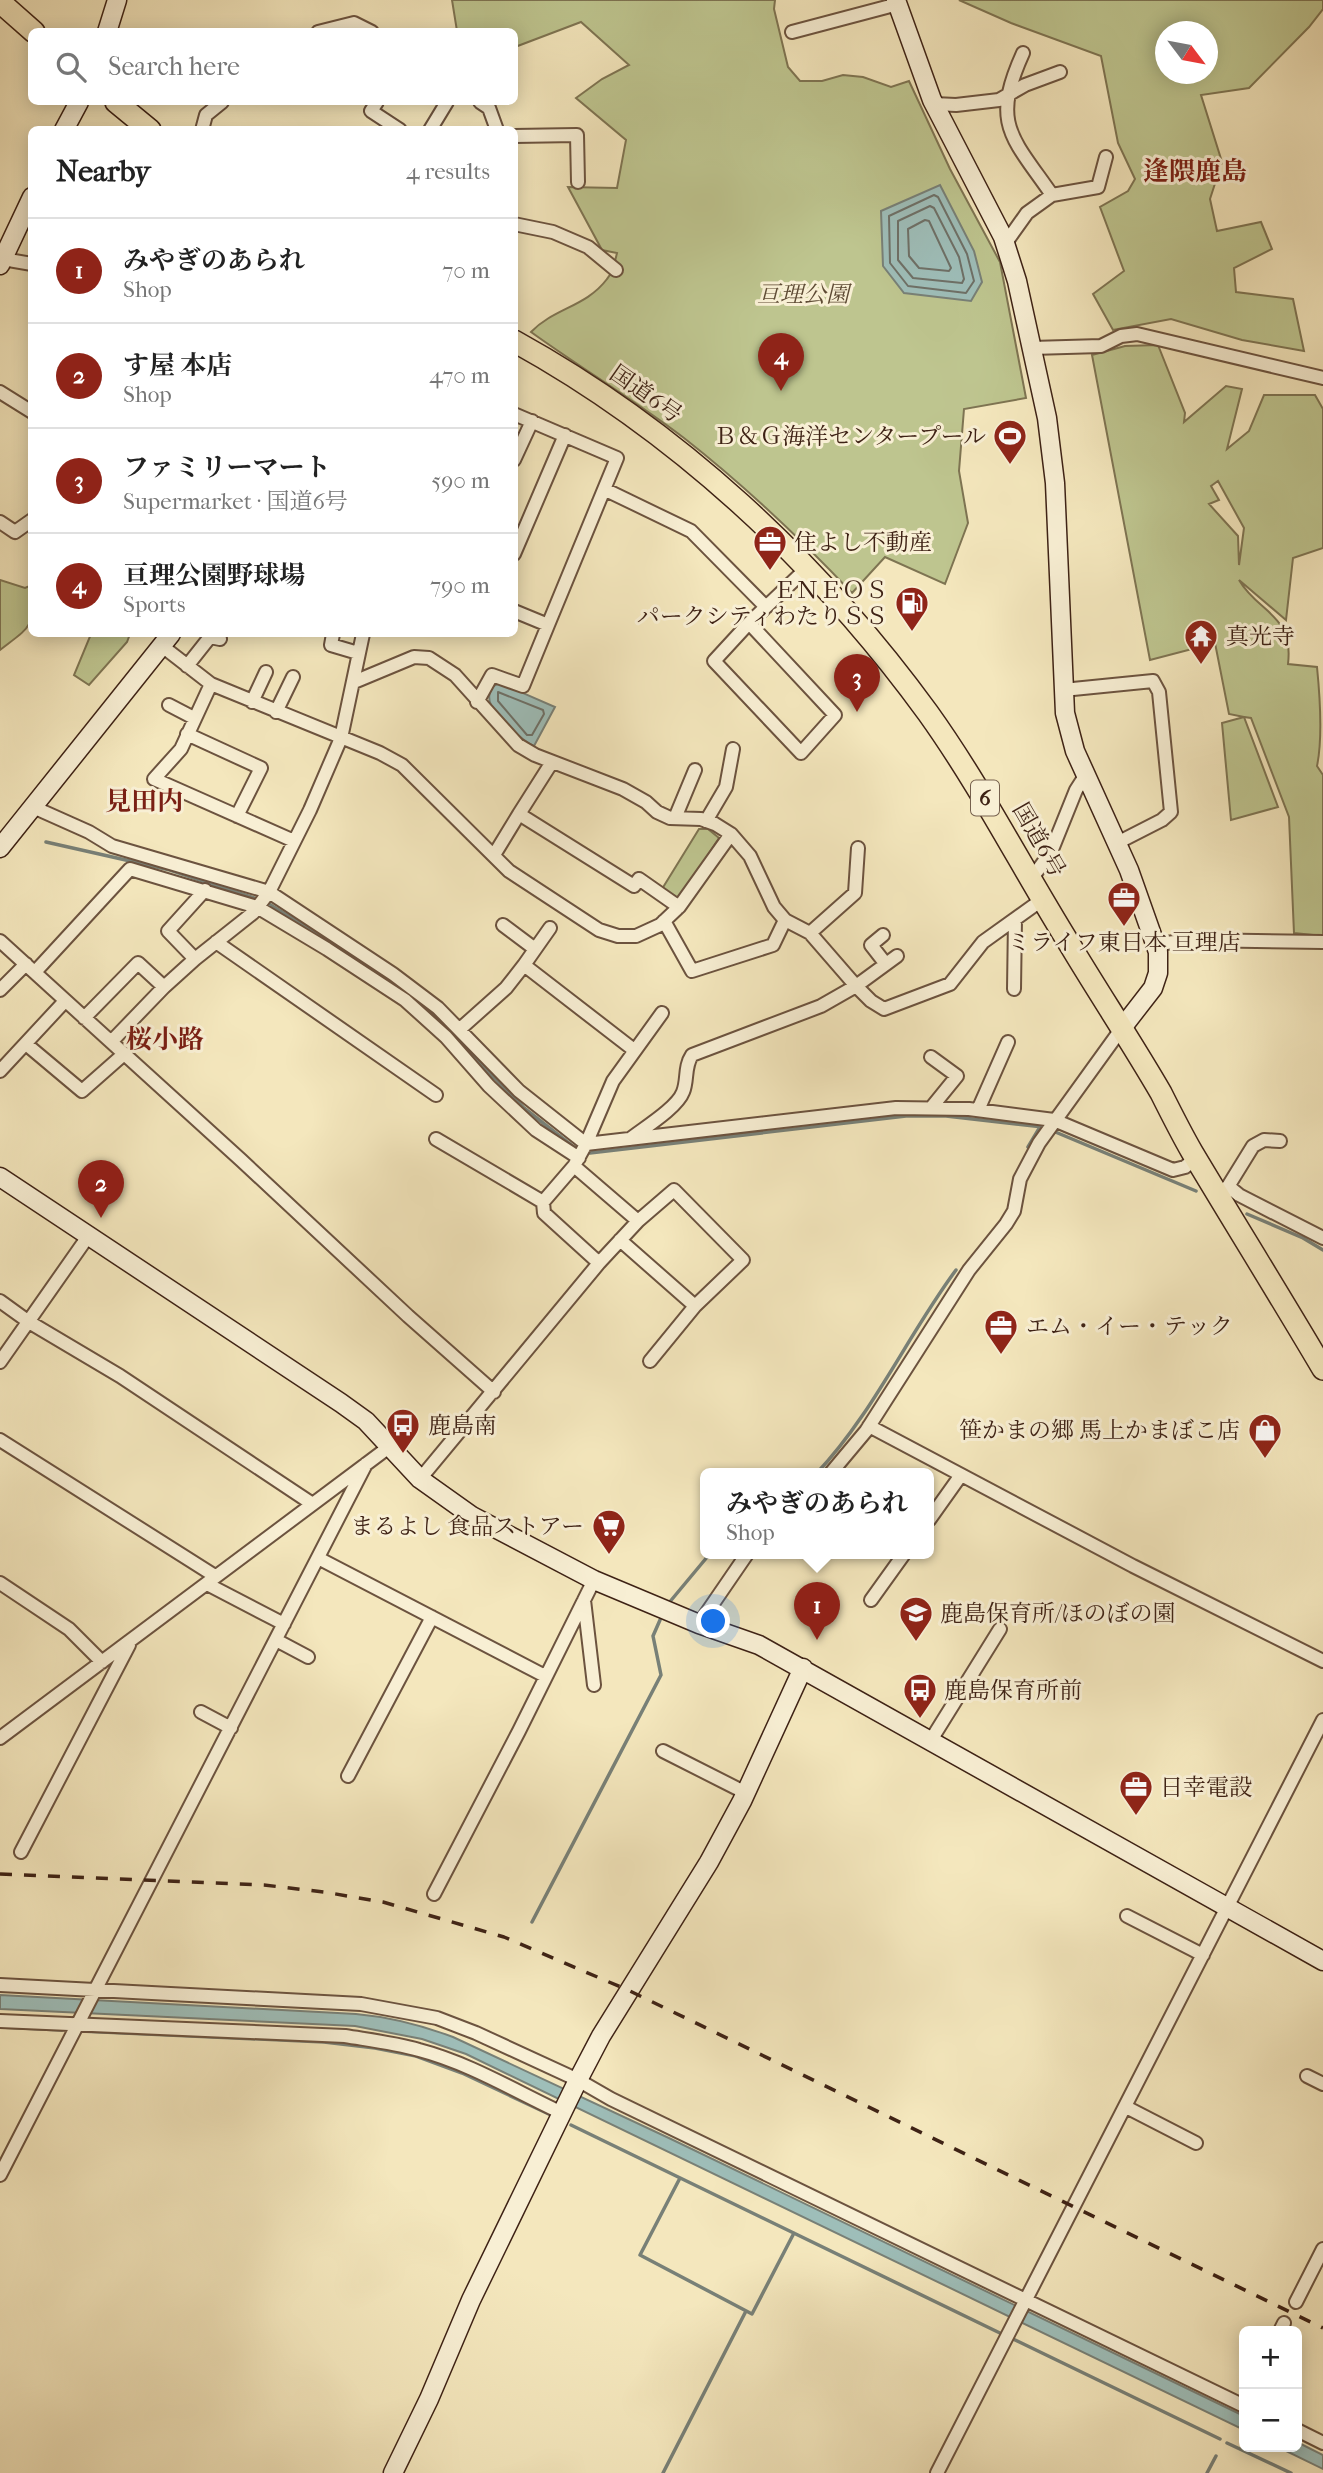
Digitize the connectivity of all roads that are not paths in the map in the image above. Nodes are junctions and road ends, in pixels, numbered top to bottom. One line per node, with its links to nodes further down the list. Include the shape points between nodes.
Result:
1 (117, 0): 5 (street)
2 (0, 2): 4 (highway)
3 (897, 2): 8 (street); 12 (street)
4 (29, 28)
5 (108, 28)
6 (334, 28): 7 (street, via 354,23)
7 (364, 28)
8 (792, 32)
9 (1023, 53): 11 (street)
10 (1060, 72): 11 (street)
11 (1008, 96): 12 (street, via 979,103); 28 (street, via 1006,118 1011,135)
12 (934, 104): 31 (street)
13 (77, 105): 19 (street)
14 (120, 105): 20 (highway)
15 (219, 105): 21 (street, via 206,116)
16 (375, 105): 22 (street, via 371,111)
17 (445, 105): 23 (street)
18 (484, 105): 24 (street)
19 (66, 126)
20 (145, 126)
21 (203, 126)
22 (394, 126)
23 (432, 126)
24 (496, 126)
25 (518, 136): 27 (street, via 577,135)
26 (1105, 157): 28 (street, via 1098,187)
27 (578, 182)
28 (1052, 195): 31 (street, via 1027,213)
29 (28, 205): 32 (street)
30 (518, 225): 34 (street, via 554,232 587,247)
31 (1005, 244): 36 (street)
32 (1, 262): 33 (street)
33 (28, 264)
34 (616, 270)
35 (518, 343): 48 (highway, 国道6号 / 6, via 667,440)
36 (1032, 348): 37 (street, via 1101,346 1137,334); 63 (street, via 1055,483)
37 (1323, 378)
38 (0, 392): 39 (street)
39 (28, 410)
40 (518, 416): 41 (street)
41 (531, 421): 42 (street); 43 (street)
42 (565, 435): 44 (street, via 617,458); 47 (street)
43 (518, 451)
44 (606, 490): 49 (street, via 691,531); 52 (street)
45 (0, 522): 46 (street, via 15,532)
46 (28, 523)
47 (518, 545)
48 (807, 568): 49 (street); 86 (highway, 国道6号 / 6, via 928,713)
49 (766, 607): 51 (street)
50 (518, 613): 52 (street)
51 (749, 623): 51 (street, via 835,715 801,753 714,661)
52 (548, 625): 65 (street, via 523,686 492,675)
53 (332, 637): 57 (street, via 331,645)
54 (362, 637): 57 (street)
55 (220, 639): 58 (street, via 210,637)
56 (167, 640): 58 (street); 75 (street)
57 (358, 653): 61 (street)
58 (187, 666): 62 (street)
59 (266, 672): 64 (street)
60 (293, 677): 67 (street)
61 (354, 682): 65 (street, via 414,657 429,658 454,675); 70 (street)
62 (211, 684): 64 (street); 68 (street)
63 (1063, 690): 74 (street, via 1065,713); 82 (street, via 1153,681 1159,692 1171,812)
64 (252, 702): 67 (street)
65 (477, 702): 72 (street, via 518,745)
66 (169, 705): 68 (street)
67 (276, 712): 70 (street)
68 (194, 718): 69 (street)
69 (187, 734): 77 (street, via 261,768); 77 (street, via 181,749 155,779)
70 (341, 738): 81 (street); 85 (street, via 402,765)
71 (733, 749): 79 (street, via 726,787)
72 (552, 762): 76 (street); 78 (street, via 611,783 635,794 657,813)
73 (695, 770): 78 (street)
74 (1085, 776): 82 (street); 86 (street, via 1051,852)
75 (33, 807): 83 (street); 88 (street, via 112,846)
76 (519, 814): 85 (street); 91 (street, via 634,886 639,879)
77 (237, 816): 81 (street)
78 (675, 818): 79 (street)
79 (706, 821): 80 (street)
80 (731, 834): 91 (street); 93 (street, via 750,856)
81 (295, 841): 88 (street)
82 (1118, 843): 102 (street)
83 (0, 848)
84 (858, 848): 97 (street, via 855,893)
85 (494, 855): 94 (street, via 509,871 599,930 636,936)
86 (1032, 878): 89 (highway, 国道6号 / 6)
87 (205, 890): 90 (street); 104 (street, via 168,931); 106 (street, via 130,869)
88 (269, 892): 90 (street); 115 (street, via 393,974)
89 (1043, 899): 92 (street); 114 (highway, 国道6号 / 6)
90 (257, 907): 100 (street); 132 (street, via 405,1000 489,1086)
91 (679, 907): 94 (street)
92 (1014, 919): 108 (street, via 983,942 950,984 928,994 884,1009); 109 (street)
93 (785, 920): 94 (street, via 773,944 691,971); 97 (street)
94 (664, 921)
95 (503, 925): 103 (street)
96 (550, 928): 103 (street)
97 (810, 933): 108 (street)
98 (883, 935): 108 (street, via 871,945 891,960)
99 (1, 942): 106 (street)
100 (216, 942): 104 (street); 123 (street)
101 (1323, 942): 102 (street, via 1194,940)
102 (1156, 944): 114 (street, via 1158,973 1153,988)
103 (535, 949): 105 (street)
104 (195, 959): 107 (street)
105 (524, 965): 115 (street, via 506,988); 119 (street)
106 (30, 968): 110 (street); 111 (street)
107 (164, 986): 113 (street, via 138,963); 116 (street)
108 (856, 986): 128 (street, via 821,1006 692,1055 679,1101)
109 (1013, 989)
110 (0, 990)
111 (65, 1001): 113 (street); 118 (street)
112 (662, 1013): 119 (street)
113 (85, 1018): 116 (street)
114 (1122, 1028): 126 (street); 131 (highway, 国道6号 / 6)
115 (460, 1029): 130 (street, via 519,1091)
116 (111, 1042): 120 (street)
117 (1008, 1042): 125 (street)
118 (26, 1044): 120 (street, via 82,1091); 122 (street)
119 (634, 1049): 130 (street, via 613,1081)
120 (124, 1054): 147 (street)
121 (931, 1056): 124 (street, via 957,1076)
122 (0, 1071)
123 (436, 1095)
124 (931, 1108): 125 (street); 128 (street, via 896,1108)
125 (978, 1110): 126 (street)
126 (1054, 1120): 131 (street, via 1173,1170); 148 (street, via 1020,1179 1006,1224 969,1270)
127 (436, 1139): 135 (street)
128 (629, 1139): 130 (street)
129 (1280, 1141): 134 (street, via 1264,1140 1253,1146)
130 (586, 1144): 132 (street)
131 (1196, 1158): 134 (highway, 国道6号 / 6)
132 (577, 1162): 135 (street); 136 (street)
133 (0, 1177): 137 (street)
134 (1224, 1192): 138 (street, via 1239,1195); 146 (highway, 国道6号 / 6)
135 (543, 1202): 140 (street, via 544,1213)
136 (638, 1221): 139 (street); 142 (street, via 674,1190 743,1260)
137 (89, 1235): 143 (street); 150 (street, via 341,1403 366,1421)
138 (1323, 1238)
139 (620, 1240): 140 (street); 142 (street)
140 (599, 1263): 147 (street)
141 (0, 1301): 143 (street)
142 (695, 1306): 144 (street)
143 (29, 1322): 145 (street); 155 (street, via 120,1376)
144 (650, 1361)
145 (0, 1362)
146 (1323, 1369)
147 (494, 1392): 154 (street)
148 (869, 1426): 152 (street); 153 (street)
149 (0, 1440): 160 (street)
150 (389, 1447): 151 (street); 154 (street)
151 (366, 1464): 155 (street); 157 (street)
152 (835, 1468)
153 (961, 1475): 156 (street); 172 (street)
154 (420, 1479): 161 (street, via 472,1516)
155 (312, 1503): 160 (street)
156 (934, 1513)
157 (318, 1558): 165 (street); 166 (street)
158 (744, 1559): 167 (street)
159 (900, 1559): 164 (street)
160 (211, 1580): 166 (street); 169 (street)
161 (594, 1580): 163 (street); 167 (street)
162 (0, 1583): 173 (street, via 69,1629)
163 (584, 1600): 175 (street); 176 (street)
164 (871, 1600)
165 (432, 1617): 175 (street); 183 (street)
166 (284, 1624): 170 (street)
167 (699, 1624): 174 (street, via 759,1644)
168 (1000, 1629): 181 (street)
169 (132, 1640): 173 (street); 185 (street)
170 (276, 1640): 171 (street); 179 (street)
171 (308, 1657)
172 (1323, 1661)
173 (102, 1662): 180 (street)
174 (803, 1668): 181 (street); 184 (street)
175 (545, 1676): 186 (street)
176 (594, 1685)
177 (201, 1712): 179 (street)
178 (1323, 1720): 187 (street)
179 (231, 1728): 192 (street)
180 (0, 1738)
181 (931, 1740): 187 (street)
182 (663, 1751): 184 (street)
183 (348, 1776)
184 (746, 1793): 196 (street)
185 (20, 1852)
186 (434, 1894)
187 (1226, 1908): 189 (street); 190 (street)
188 (1127, 1916): 189 (street)
189 (1203, 1955): 198 (street)
190 (1323, 1962)
191 (0, 1985): 192 (street)
192 (95, 1992): 194 (street); 196 (street, via 361,2004 425,2016 476,2033)
193 (0, 2021): 194 (street)
194 (79, 2022): 199 (street, via 371,2040 446,2058); 201 (street)
195 (1307, 2076): 197 (street)
196 (577, 2083): 199 (street); 203 (street)
197 (1323, 2084)
198 (1126, 2107): 200 (street); 203 (street)
199 (562, 2112): 208 (street)
200 (1196, 2143)
201 (0, 2175)
202 (1323, 2249): 204 (street)
203 (1025, 2302): 205 (street); 209 (street)
204 (1296, 2302)
205 (1239, 2403)
206 (1302, 2432): 207 (street)
207 (1323, 2442)
208 (393, 2473)
209 (937, 2473)

